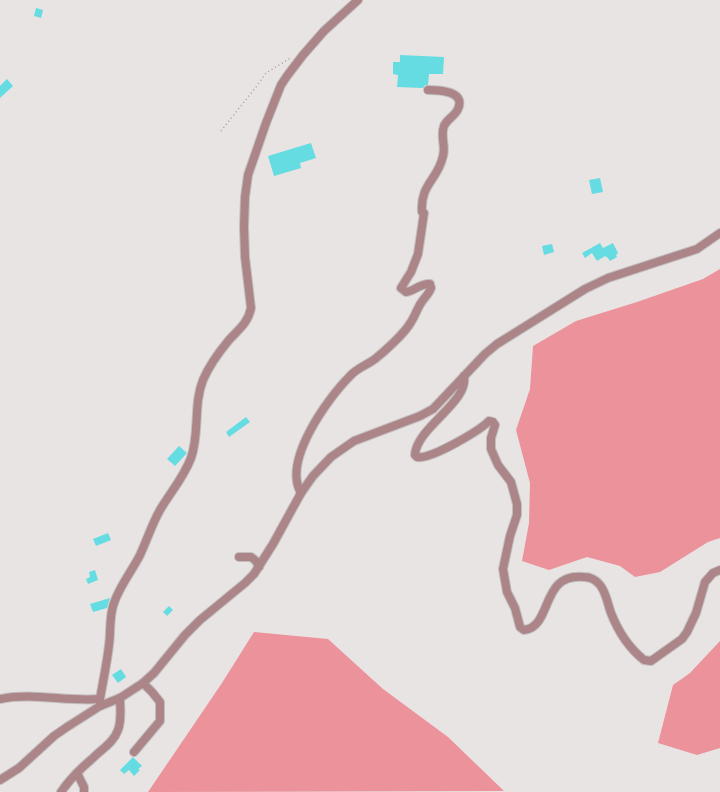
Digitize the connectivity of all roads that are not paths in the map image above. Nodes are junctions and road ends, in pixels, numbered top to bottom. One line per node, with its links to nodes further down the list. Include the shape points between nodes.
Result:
1 (358, 0): 12 (street, via 324,32 287,76 266,123 248,175 245,197 246,273 251,308 249,316 217,355 203,381 197,408 195,440 187,468 160,510 114,603)
2 (428, 90): 5 (street, via 451,92 459,105 444,127 444,154 439,169 423,196 424,213 418,254 401,288 404,292 409,292 424,284 430,284 431,288 410,324 388,348 350,375 324,407 309,432 299,457 296,474)
3 (720, 233): 4 (street, via 697,249 608,278 585,289 501,341)
4 (464, 376): 5 (street, via 433,409 342,448 322,466); 8 (street, via 465,382 459,395 426,433 415,455 423,458 452,445 489,421 495,424 491,449 498,465 511,482 517,504 517,514 503,569 507,592 515,608 520,628 530,630 536,625 555,588 562,582 580,576 588,577 600,585 614,622 628,644 644,660 651,660 682,639 696,613 705,582 713,573)
5 (301, 493): 7 (street)
6 (239, 556): 7 (street, via 251,557)
7 (259, 567): 9 (street, via 245,583 185,635 159,668)
8 (720, 570)
9 (143, 683): 10 (street); 13 (street, via 160,702 160,721)
10 (120, 698): 12 (street); 14 (street, via 118,730 111,742)
11 (0, 700): 12 (street, via 19,697)
12 (100, 702): 15 (street, via 54,736 19,768)
13 (134, 752)
14 (77, 773): 16 (street); 17 (street)
15 (0, 780)
16 (60, 792)
17 (84, 792)

